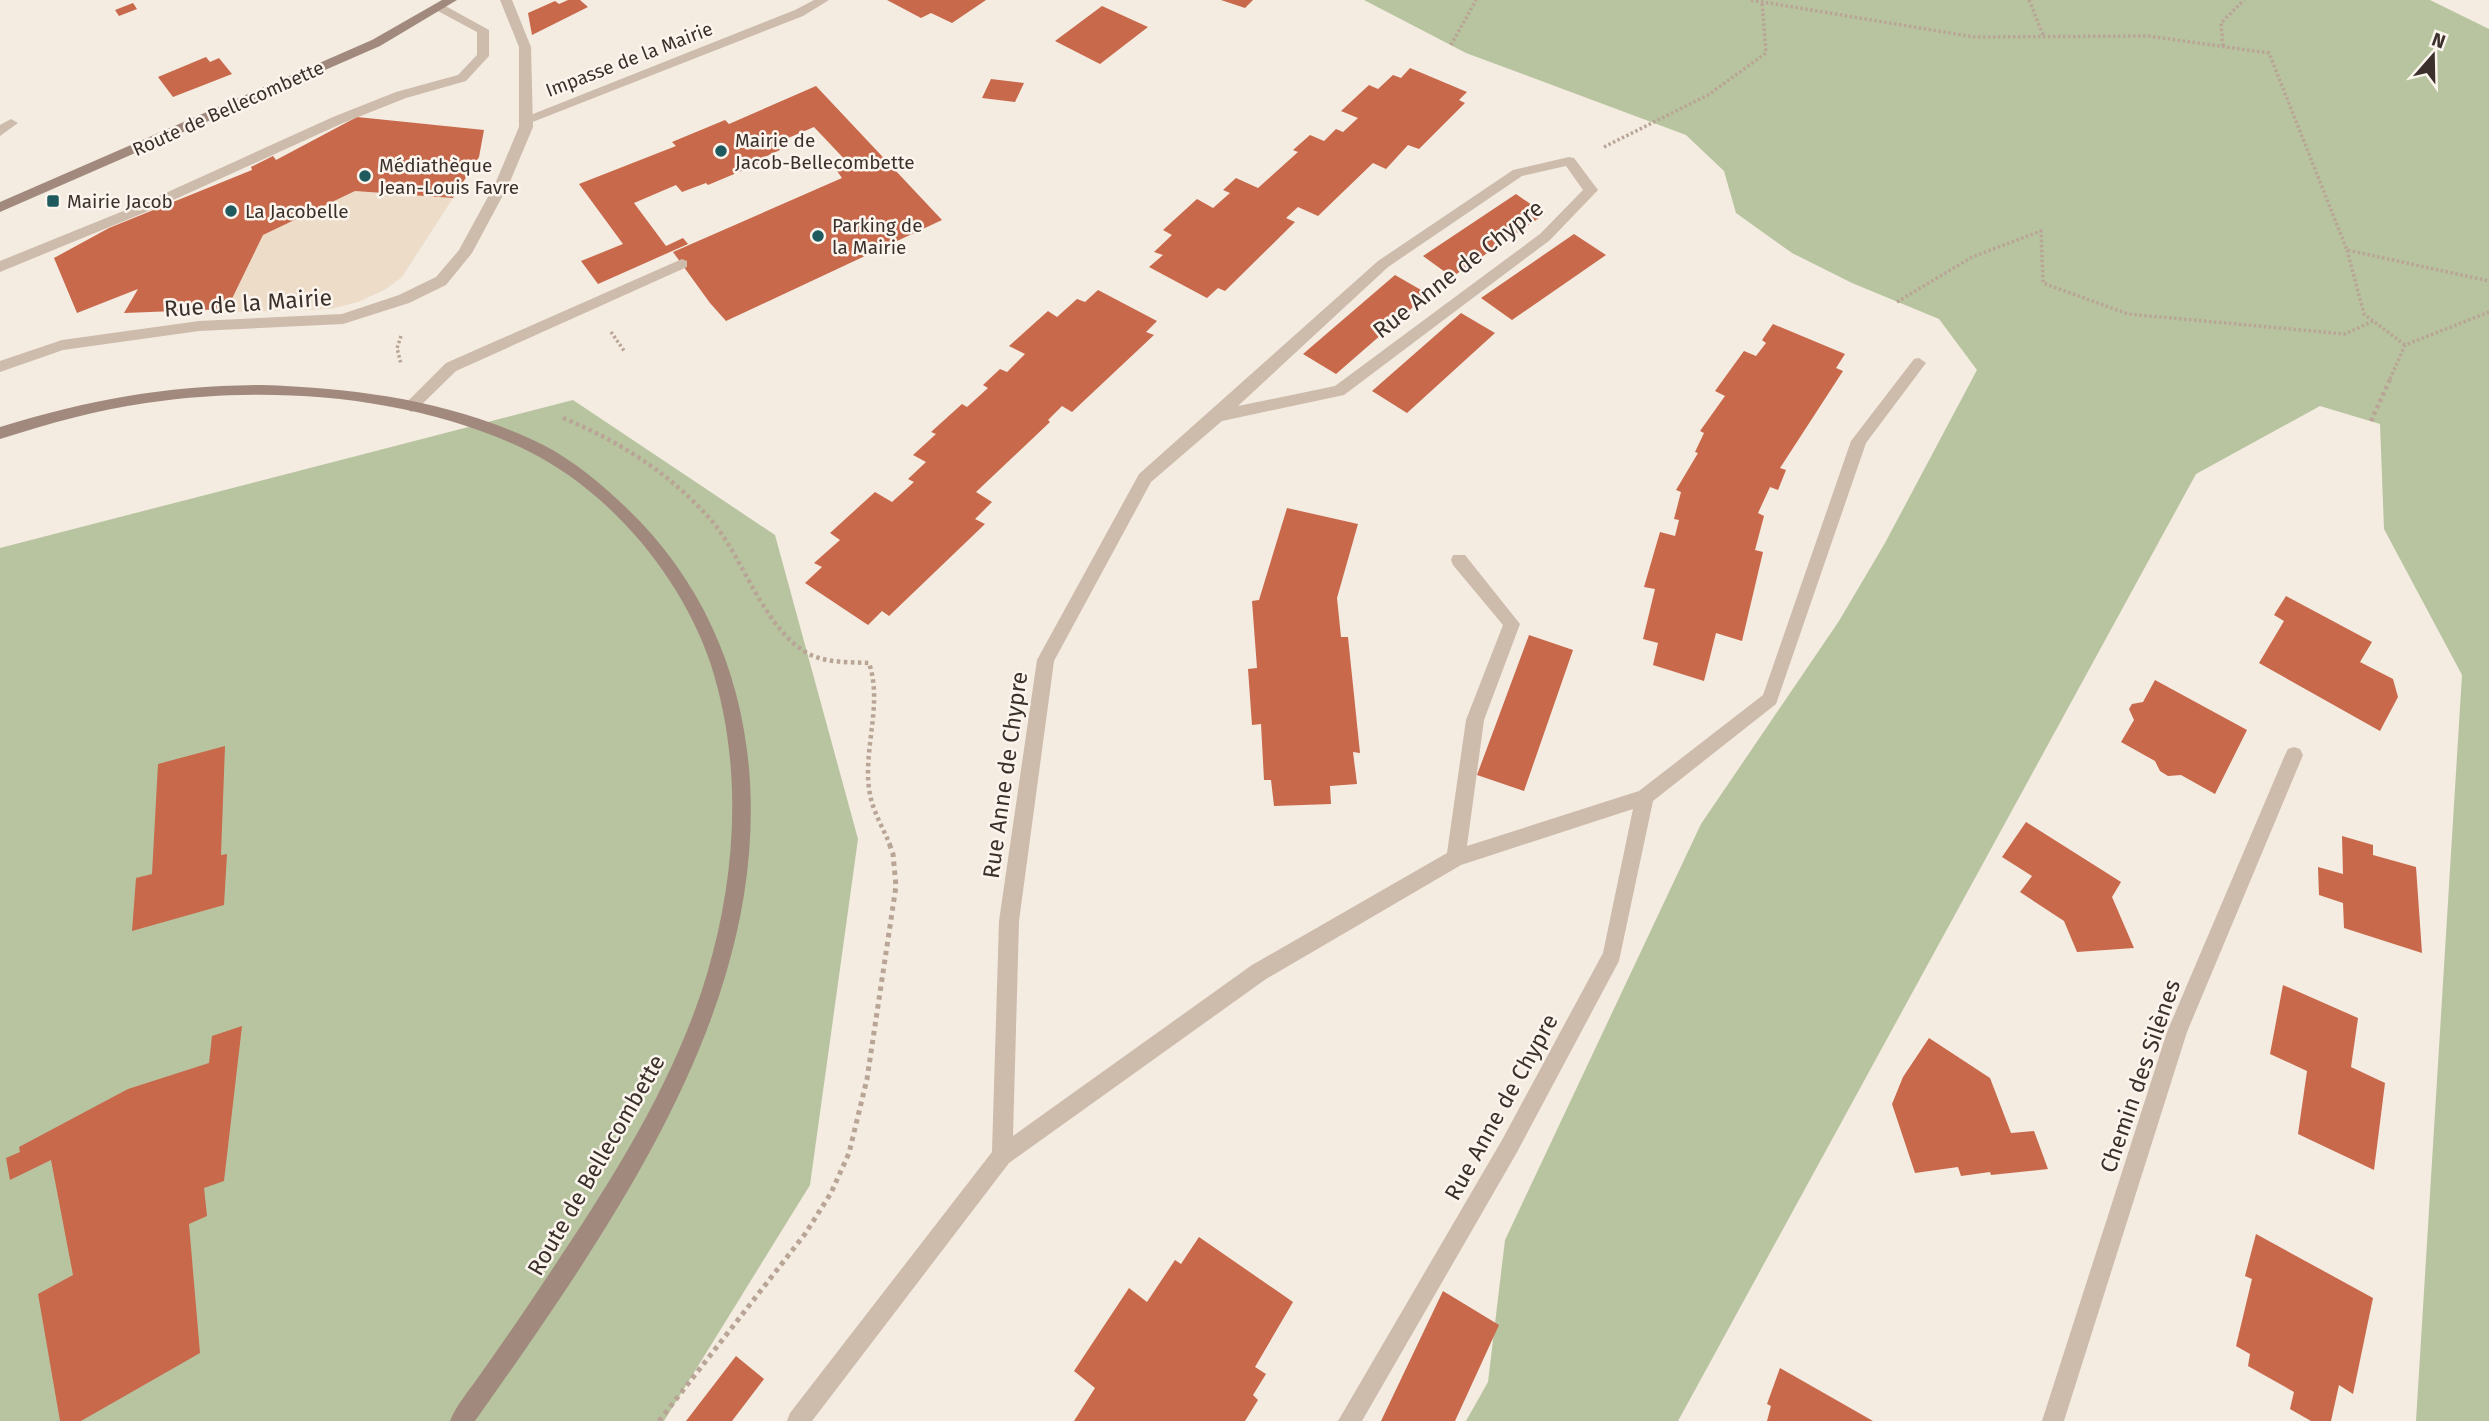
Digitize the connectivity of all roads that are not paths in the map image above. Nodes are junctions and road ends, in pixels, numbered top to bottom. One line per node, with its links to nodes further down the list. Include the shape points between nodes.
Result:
1 (506, 0): 4 (street, Rue de la Mairie, via 525,47)
2 (823, 0): 4 (street, Impasse de la Mairie)
3 (446, 3): 5 (street, Route de Bellecombette, via 376,43); 7 (street, via 483,30 482,55 462,78 338,120)
4 (525, 120): 9 (street, Rue de la Mairie, via 502,184 464,253 441,281 404,299 342,319 198,326 62,345)
5 (0, 207)
6 (682, 264): 10 (street, via 451,367)
7 (0, 267)
8 (1919, 363): 15 (street, via 1859,441 1770,699)
9 (0, 367)
10 (411, 405): 12 (street, Route de Bellecombette, via 254,390 169,394 104,405); 18 (street, Route de Bellecombette, via 527,443 592,485 648,535 697,607 713,644 729,691 742,793 742,837 726,937 684,1063 609,1200)
11 (1217, 416): 11 (street, Rue Anne de Chypre, via 1339,391 1545,237 1591,190 1569,162 1518,173 1383,264); 17 (street, Rue Anne de Chypre, via 1145,478 1046,660 1009,920)
12 (0, 433)
13 (1459, 560): 16 (street, via 1512,624 1475,720)
14 (2294, 755): 21 (street, Chemin des Silènes, via 2177,1032)
15 (1644, 797): 16 (street); 20 (street, Rue Anne de Chypre, via 1612,955 1509,1147)
16 (1456, 858): 17 (street, via 1259,972)
17 (1002, 1156): 19 (street)
18 (461, 1421)
19 (797, 1421)
20 (1349, 1421)
21 (2053, 1421)

